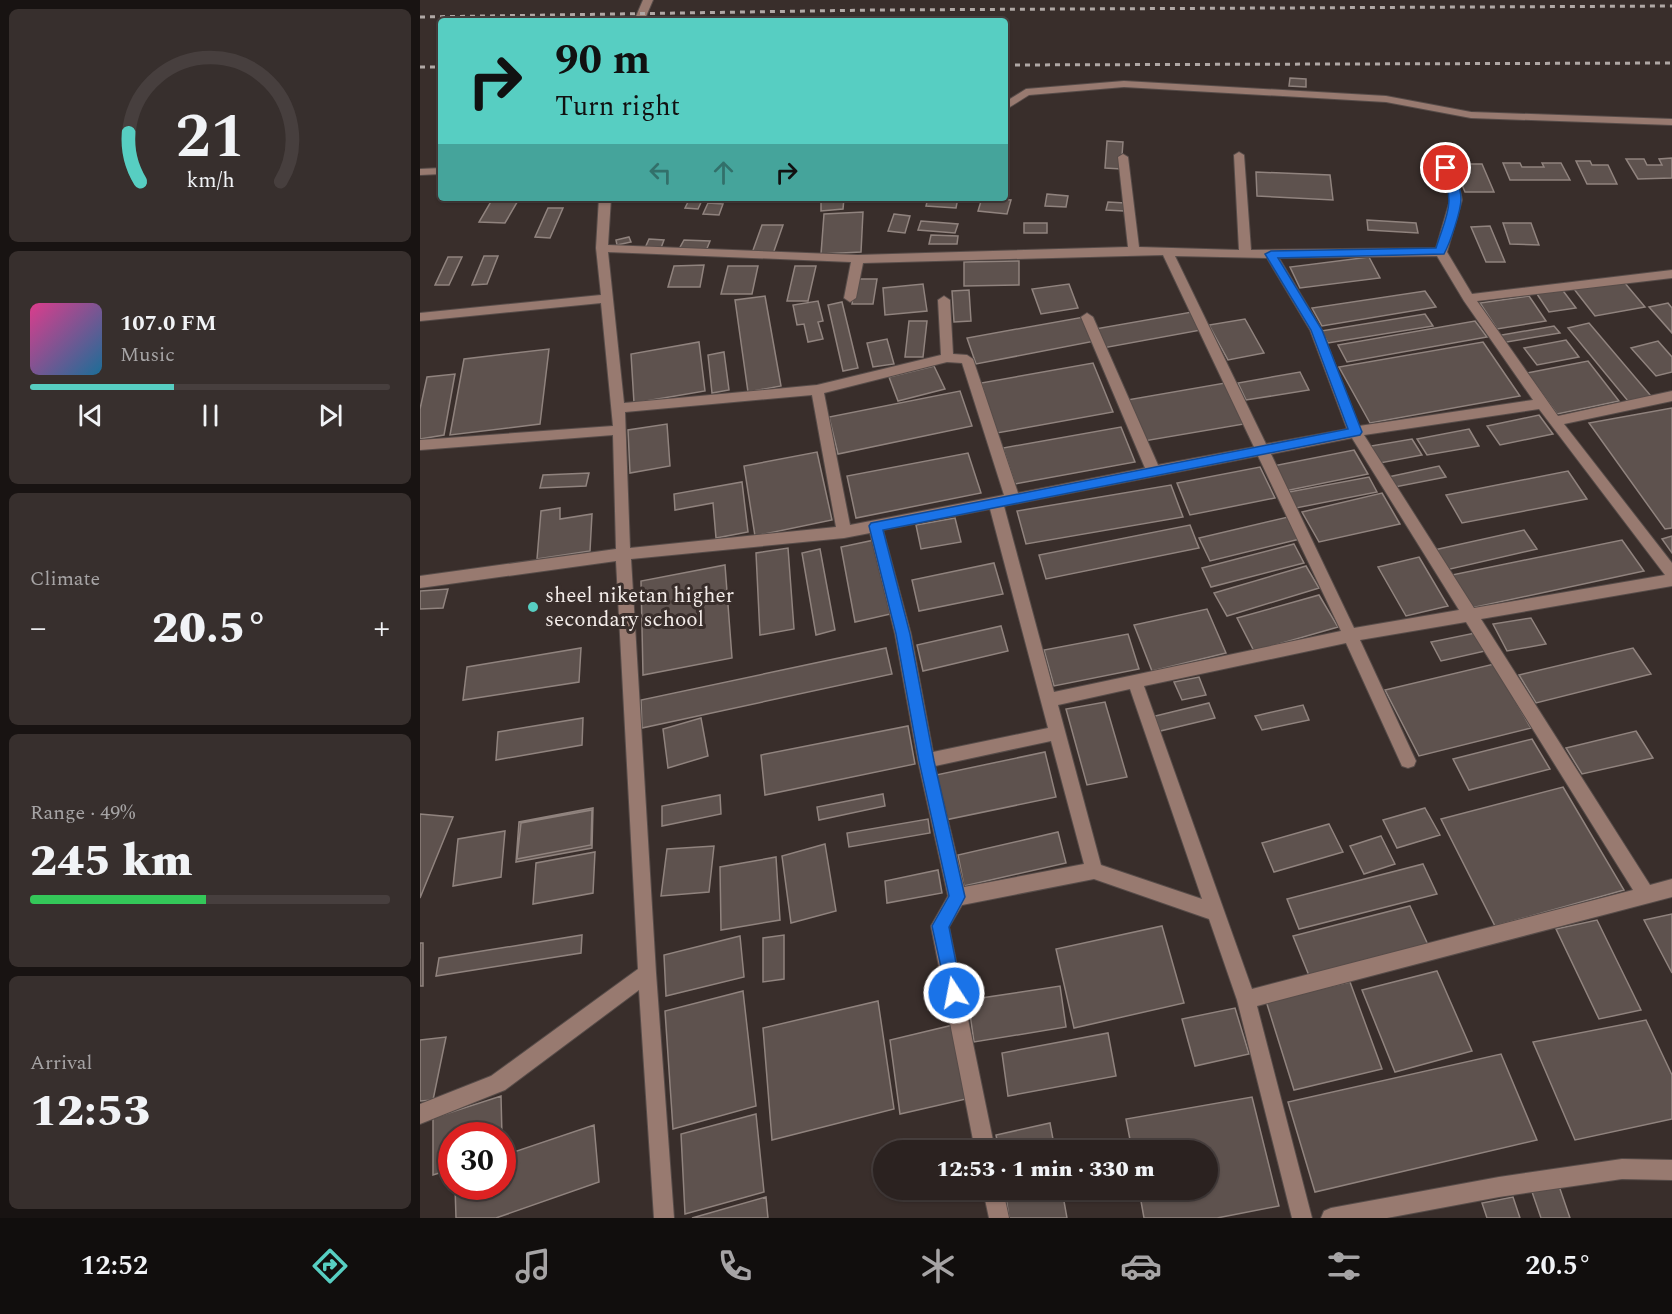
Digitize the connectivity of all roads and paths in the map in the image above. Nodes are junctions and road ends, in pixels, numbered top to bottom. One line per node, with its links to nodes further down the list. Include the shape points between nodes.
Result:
1 (648, 0): 2 (street)
2 (640, 18)
3 (1008, 105): 4 (street, via 1026,92 1124,84 1386,99 1471,115)
4 (1672, 122)
5 (1438, 150): 13 (street, via 1456,200)
6 (1239, 155): 15 (street)
7 (1124, 157): 12 (street)
8 (438, 171): 9 (street)
9 (420, 172)
10 (605, 201): 11 (street)
11 (602, 248): 17 (street); 19 (street)
12 (1134, 251): 14 (street); 17 (street)
13 (1441, 252): 16 (street); 21 (street)
14 (1168, 253): 15 (street); 34 (street)
15 (1245, 254): 16 (street)
16 (1271, 254): 32 (street, via 1316,330)
17 (858, 259): 20 (street)
18 (1672, 274): 21 (street)
19 (608, 298): 23 (street); 29 (street)
20 (850, 298)
21 (1468, 298): 28 (street)
22 (944, 300): 25 (street)
23 (420, 317)
24 (1088, 317): 35 (street)
25 (947, 358): 26 (street); 36 (street, via 967,359 970,365)
26 (817, 390): 29 (street); 39 (street)
27 (1672, 396): 30 (street)
28 (1540, 404): 30 (street); 32 (street)
29 (618, 408): 31 (street)
30 (1555, 421): 41 (street)
31 (620, 430): 33 (street); 40 (street)
32 (1356, 432): 34 (street); 44 (street)
33 (420, 445)
34 (1261, 450): 35 (street); 45 (street)
35 (1154, 472): 36 (street)
36 (1013, 500): 37 (street)
37 (996, 504): 38 (street); 47 (street)
38 (875, 526): 39 (street); 50 (street, via 903,634)
39 (844, 532): 40 (street)
40 (622, 554): 43 (street); 56 (street)
41 (1672, 574)
42 (1672, 580): 44 (street)
43 (420, 582)
44 (1470, 615): 45 (street); 53 (street)
45 (1352, 635): 46 (street); 49 (street)
46 (1135, 682): 47 (street); 55 (street)
47 (1048, 700): 48 (street)
48 (1056, 733): 50 (street); 51 (street)
49 (1408, 760)
50 (926, 761): 54 (street)
51 (1094, 871): 54 (street); 55 (street)
52 (1672, 888): 53 (street)
53 (1646, 894): 57 (street)
54 (957, 897): 59 (street, via 940,926)
55 (1214, 912): 57 (street)
56 (647, 972): 58 (street, via 498,1083); 62 (street)
57 (1246, 1000): 64 (street)
58 (420, 1114)
59 (983, 1140)
60 (1672, 1170): 65 (street, via 1610,1170)
61 (995, 1200): 63 (street)
62 (664, 1218)
63 (999, 1218)
64 (1302, 1218)
65 (1332, 1218)

